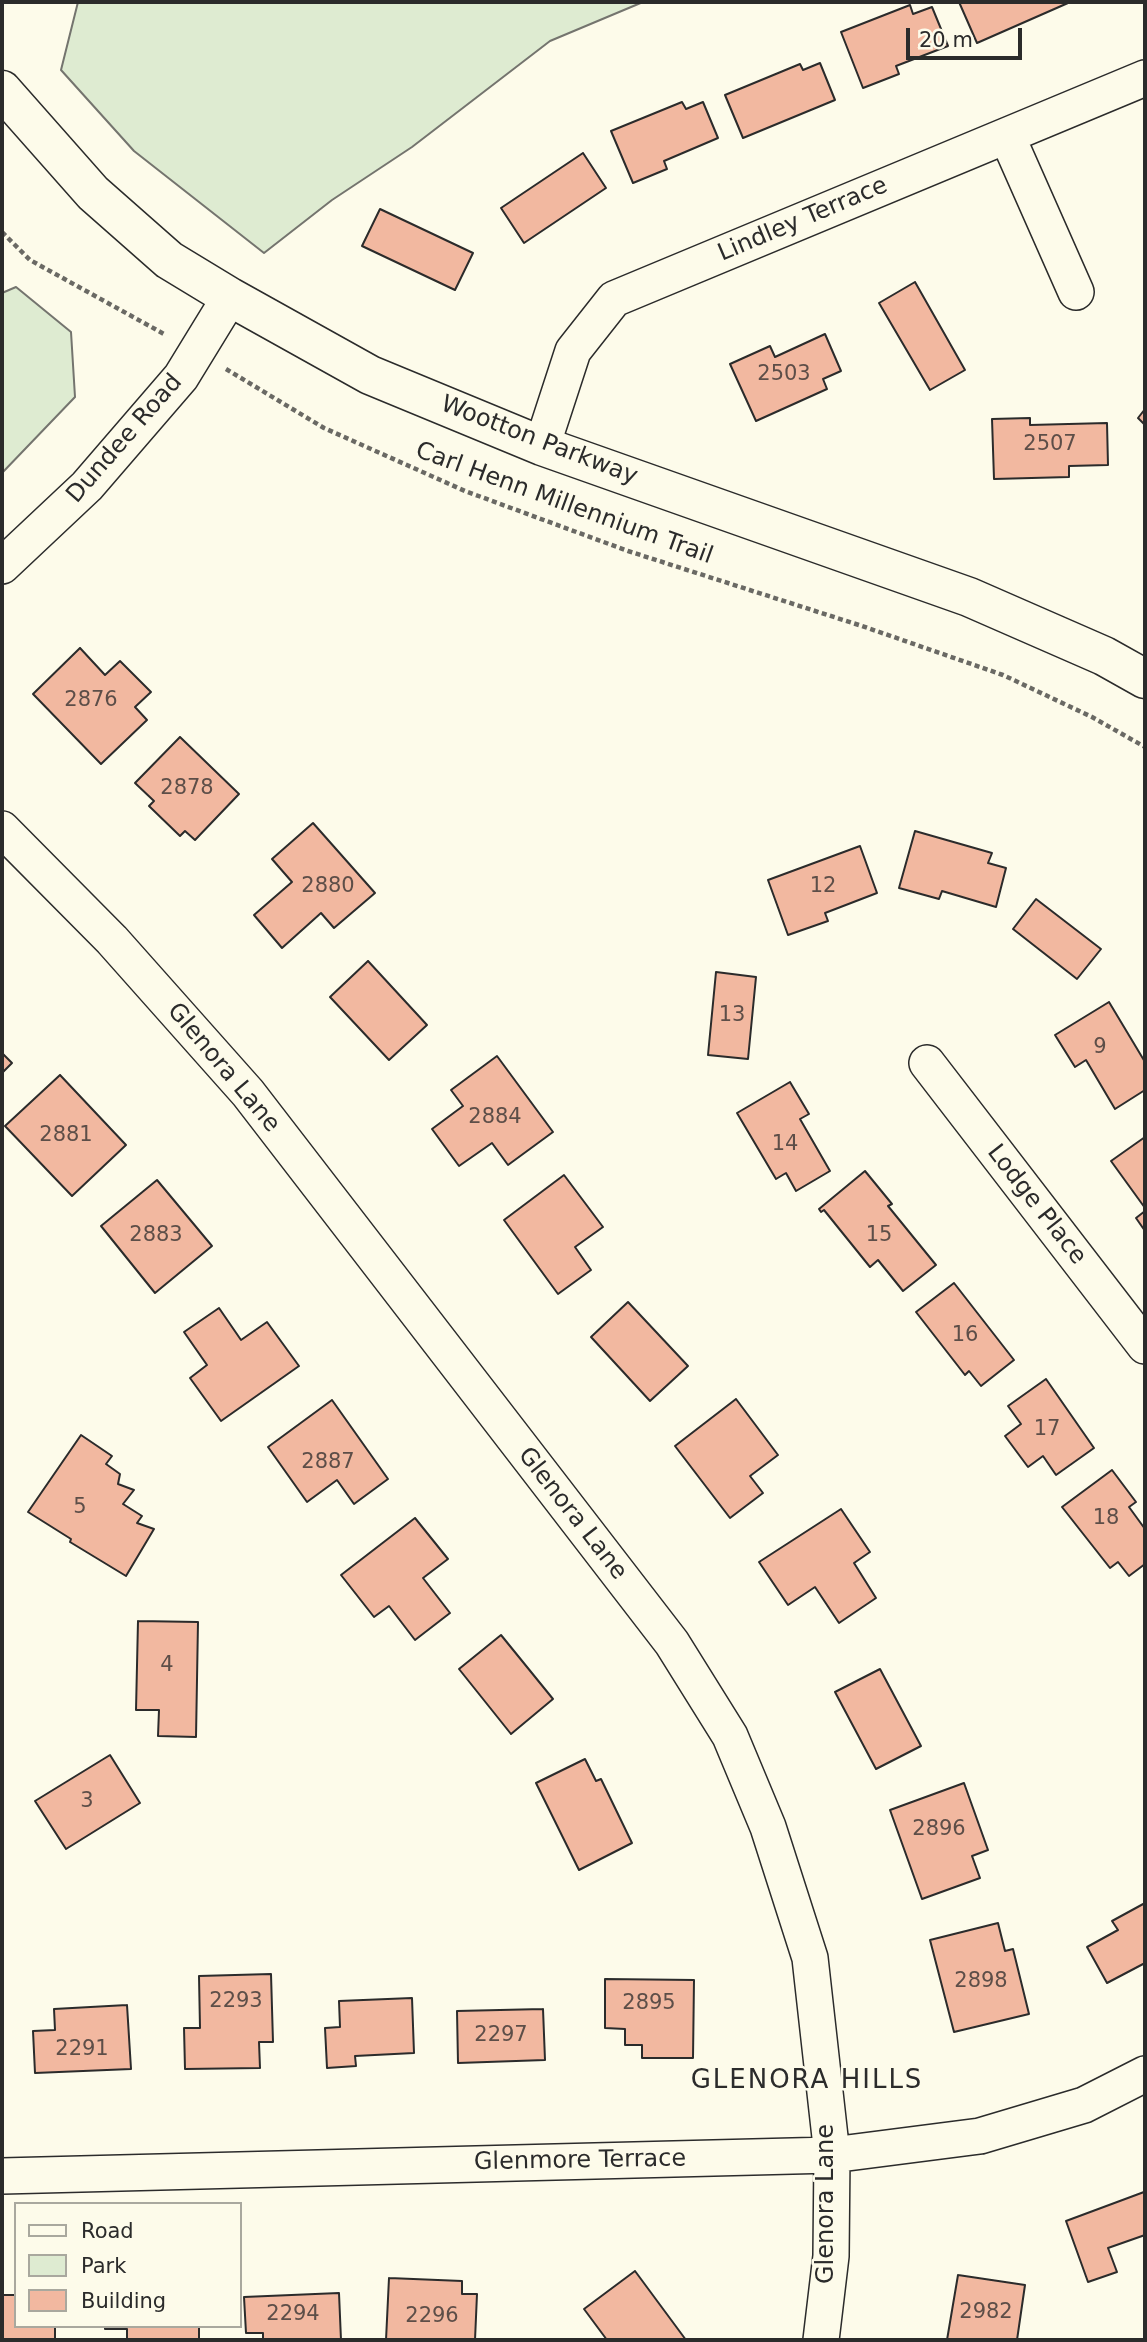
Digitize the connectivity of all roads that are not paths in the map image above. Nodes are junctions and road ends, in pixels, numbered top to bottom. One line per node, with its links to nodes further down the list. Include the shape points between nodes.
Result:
1 (1145, 78): 3 (street, Lindley Terrace)
2 (2, 90): 5 (main road, Wootton Parkway, via 93,193 169,260)
3 (1007, 136): 4 (street); 6 (street, Lindley Terrace, via 614,299 573,351)
4 (1076, 292)
5 (230, 297): 6 (main road, Wootton Parkway, via 370,375); 7 (street, Dundee Road, via 181,377 87,486)
6 (542, 446): 8 (main road, Wootton Parkway, via 969,597 1104,656)
7 (2, 566)
8 (1145, 679)
9 (2, 829): 13 (street, Glenora Lane, via 112,940 248,1093 679,1654 730,1736 768,1827 810,1958)
10 (927, 1063): 11 (street, Lodge Place)
11 (1145, 1346)
12 (1145, 2074): 13 (street, Glenmore Terrace, via 1084,2105 980,2136)
13 (832, 2155): 14 (street, Glenmore Terrace); 15 (street, Glenora Lane, via 831,2256)
14 (2, 2176)
15 (821, 2340)

